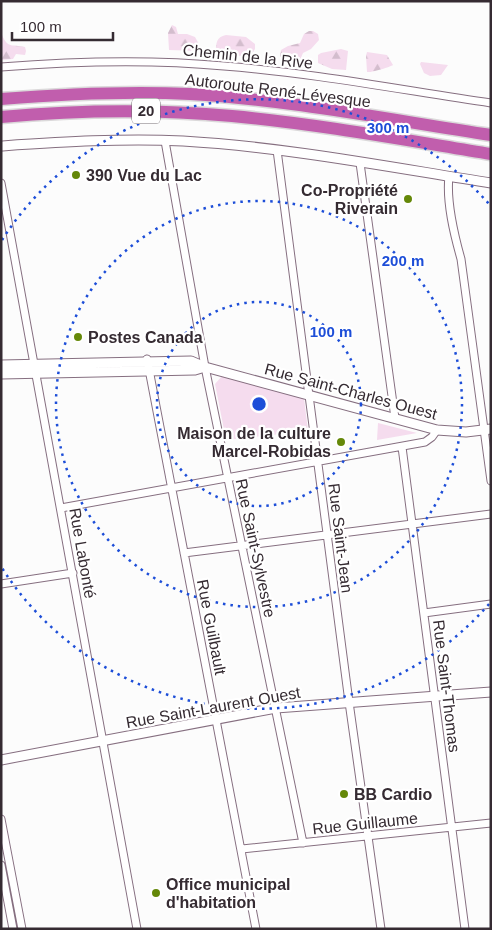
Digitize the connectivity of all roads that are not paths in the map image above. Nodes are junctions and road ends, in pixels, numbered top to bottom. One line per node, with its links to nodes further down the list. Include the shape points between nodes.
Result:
1 (1, 67): 3 (street, Chemin de la Rive, via 125,61 216,65)
2 (1, 99): 5 (highway, Autoroute René-Lévesque / 20, via 92,93 192,94 273,102)
3 (491, 103)
4 (1, 117): 9 (highway, Autoroute René-Lévesque / 20, via 118,111 222,115)
5 (491, 135)
6 (164, 141): 7 (street, via 92,140); 8 (street); 16 (street, Rue Saint-Sylvestre)
7 (1, 146)
8 (278, 150): 10 (street); 20 (street, Rue Saint-Jean)
9 (491, 154)
10 (360, 163): 11 (street); 21 (street)
11 (449, 176): 13 (street); 23 (street, via 455,236)
12 (1, 183): 17 (street, Rue Labonté)
13 (491, 183)
14 (147, 361): 16 (street, Rue Saint-Charles Ouest, via 191,362); 17 (street, Rue Saint-Charles Ouest); 18 (street, Rue Guilbault)
15 (1, 365): 17 (street, Rue Saint-Charles Ouest)
16 (205, 367): 18 (street, Rue Saint-Charles Ouest); 20 (street, Rue Saint-Charles Ouest); 26 (street, Rue Saint-Sylvestre)
17 (36, 368): 18 (street, Rue Saint-Charles Ouest); 19 (street, Rue Saint-Charles Ouest); 29 (street, Rue Labonté)
18 (149, 372): 28 (street, Rue Guilbault)
19 (1, 374)
20 (309, 395): 21 (street, Rue Saint-Charles Ouest); 25 (street, Rue Saint-Jean)
21 (395, 418): 22 (street, Rue Saint-Charles Ouest)
22 (437, 430): 23 (street, Rue Saint-Charles Ouest); 24 (street, via 425,442)
23 (488, 430): 27 (street)
24 (402, 447): 25 (street); 31 (street, Rue Saint-Thomas)
25 (318, 461): 26 (street); 32 (street, Rue Saint-Jean)
26 (228, 477): 28 (street); 33 (street, Rue Saint-Sylvestre)
27 (491, 481)
28 (172, 487): 29 (street); 34 (street, Rue Guilbault)
29 (61, 508): 35 (street, Rue Labonté)
30 (491, 514): 31 (street)
31 (412, 524): 32 (street); 38 (street, Rue Saint-Thomas)
32 (327, 535): 33 (street); 41 (street, Rue Saint-Jean)
33 (242, 546): 34 (street); 42 (street, Rue Saint-Sylvestre)
34 (184, 553): 43 (street, Rue Guilbault)
35 (73, 573): 36 (street); 44 (street, Rue Labonté)
36 (1, 584)
37 (491, 604): 38 (street)
38 (424, 613): 40 (street, Rue Saint-Thomas)
39 (491, 692): 40 (street, Rue Saint-Laurent Ouest)
40 (434, 696): 41 (street, Rue Saint-Laurent Ouest); 48 (street, Rue Saint-Thomas)
41 (349, 702): 42 (street, Rue Saint-Laurent Ouest); 49 (street, Rue Saint-Jean)
42 (276, 708): 43 (street, Rue Saint-Laurent Ouest); 50 (street, Rue Saint-Sylvestre)
43 (217, 720): 44 (street, Rue Saint-Laurent Ouest); 51 (street, Rue Guilbault)
44 (104, 741): 45 (street, Rue Saint-Laurent Ouest); 55 (street, Rue Labonté)
45 (1, 760)
46 (1, 819): 54 (street)
47 (491, 823): 48 (street, Rue Guillaume)
48 (452, 828): 49 (street, Rue Guillaume); 58 (street, Rue Saint-Thomas)
49 (367, 836): 50 (street, Rue Guillaume); 57 (street, Rue Saint-Jean)
50 (303, 843): 51 (street, Rue Guillaume)
51 (242, 850): 56 (street, Rue Guilbault)
52 (1, 865): 53 (street)
53 (13, 929)
54 (22, 929)
55 (137, 929)
56 (256, 929)
57 (381, 929)
58 (465, 929)

